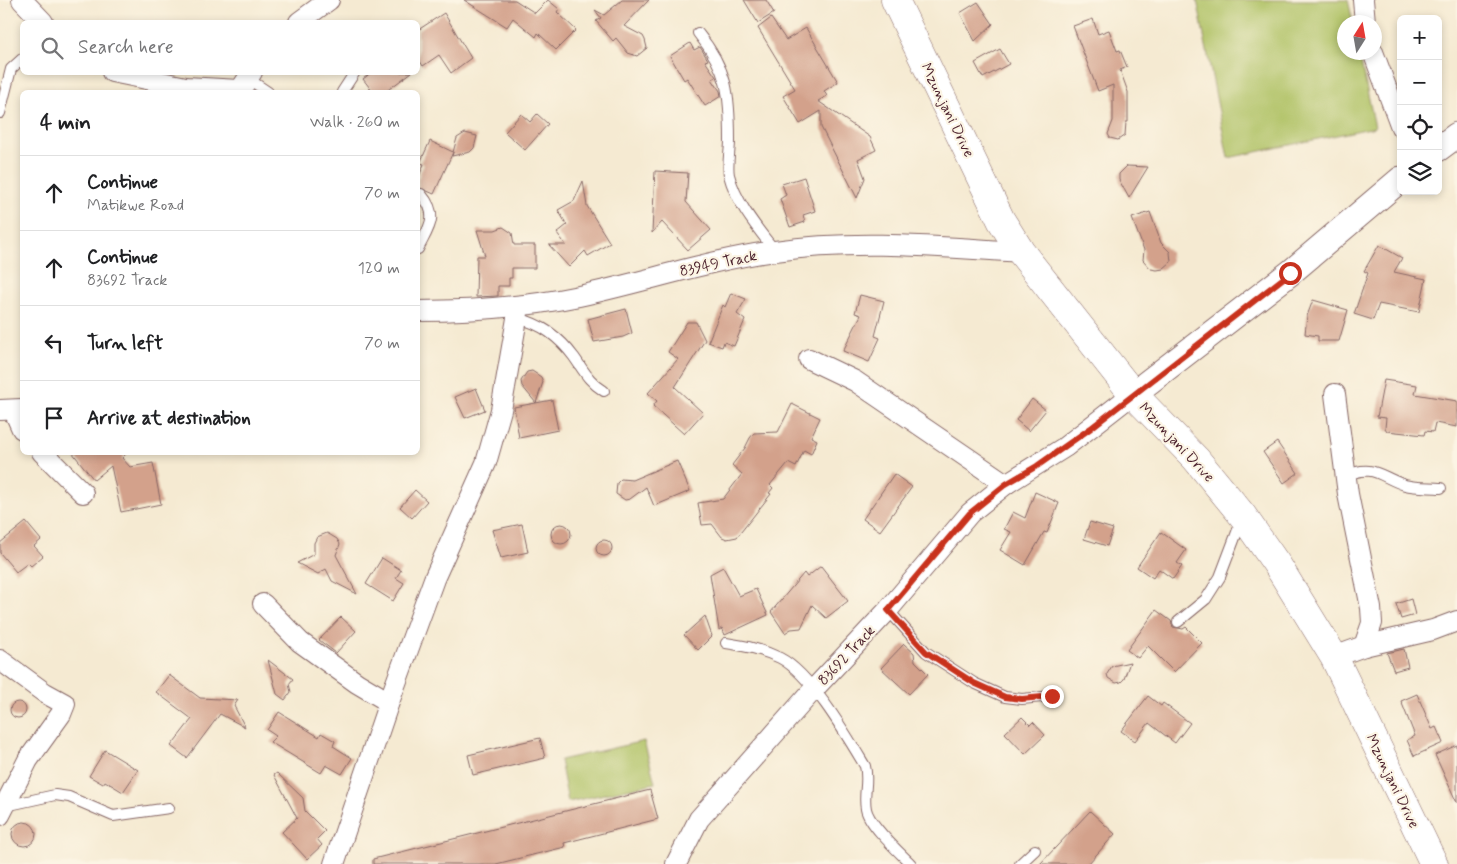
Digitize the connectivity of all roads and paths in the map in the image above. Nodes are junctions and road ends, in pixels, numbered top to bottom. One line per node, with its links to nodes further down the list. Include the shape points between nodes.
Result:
1 (22, 0): 6 (street)
2 (329, 0): 7 (street)
3 (895, 0): 25 (main road, Mzunjani Drive, via 1001,220)
4 (1363, 0): 5 (street)
5 (1365, 15)
6 (41, 20)
7 (302, 20)
8 (698, 33): 24 (lane, via 723,70 730,115 729,173 735,191)
9 (1376, 60): 18 (street)
10 (20, 61): 17 (lane, via 11,69)
11 (124, 75): 14 (street)
12 (353, 75): 16 (lane)
13 (244, 83): 14 (street); 15 (lane)
14 (185, 90)
15 (263, 90)
16 (343, 90)
17 (0, 113)
18 (1397, 115)
19 (1457, 135): 20 (street)
20 (1442, 146)
21 (1397, 182): 30 (street, via 1290,273)
22 (421, 194): 23 (lane, via 429,202 432,213 431,224)
23 (420, 245)
24 (775, 251): 25 (street, 83949 Track, via 871,243); 27 (street, 83949 Track)
25 (1021, 252): 30 (main road, Mzunjani Drive)
26 (420, 311): 27 (street, 83949 Track)
27 (518, 312): 29 (lane, via 558,337 592,384); 50 (street, via 501,410 486,463 434,579)
28 (809, 359): 36 (street, via 855,381)
29 (604, 391)
30 (1133, 394): 36 (street, 83692 Track, via 1066,447); 39 (main road, Mzunjani Drive, via 1196,459)
31 (1335, 394): 35 (street)
32 (12, 410): 33 (street)
33 (20, 426)
34 (45, 455): 38 (street)
35 (1345, 476): 37 (lane, via 1359,470 1380,473 1406,485); 45 (street, via 1371,608 1372,623)
36 (1006, 484): 41 (street, 83692 Track, via 970,513)
37 (1441, 488)
38 (83, 493)
39 (1243, 516): 43 (lane, via 1211,592); 46 (main road, Mzunjani Drive)
40 (263, 604): 50 (street, via 300,642)
41 (888, 610): 48 (street, 83692 Track); 49 (lane, via 926,652 974,683 1005,697)
42 (1457, 621): 45 (street)
43 (1178, 622)
44 (726, 643): 48 (lane, via 755,647 782,659)
45 (1364, 646): 46 (street)
46 (1334, 657): 58 (main road, Mzunjani Drive)
47 (0, 660): 52 (street, via 65,704 28,760)
48 (814, 689): 55 (street, 83692 Track, via 699,819); 56 (lane, via 865,766 868,777 866,812)
49 (1052, 696)
50 (389, 702): 54 (street)
51 (169, 808): 52 (lane, via 113,816 55,795)
52 (3, 811)
53 (1035, 850): 57 (lane)
54 (334, 864)
55 (676, 864)
56 (911, 864)
57 (1020, 864)
58 (1434, 864)

